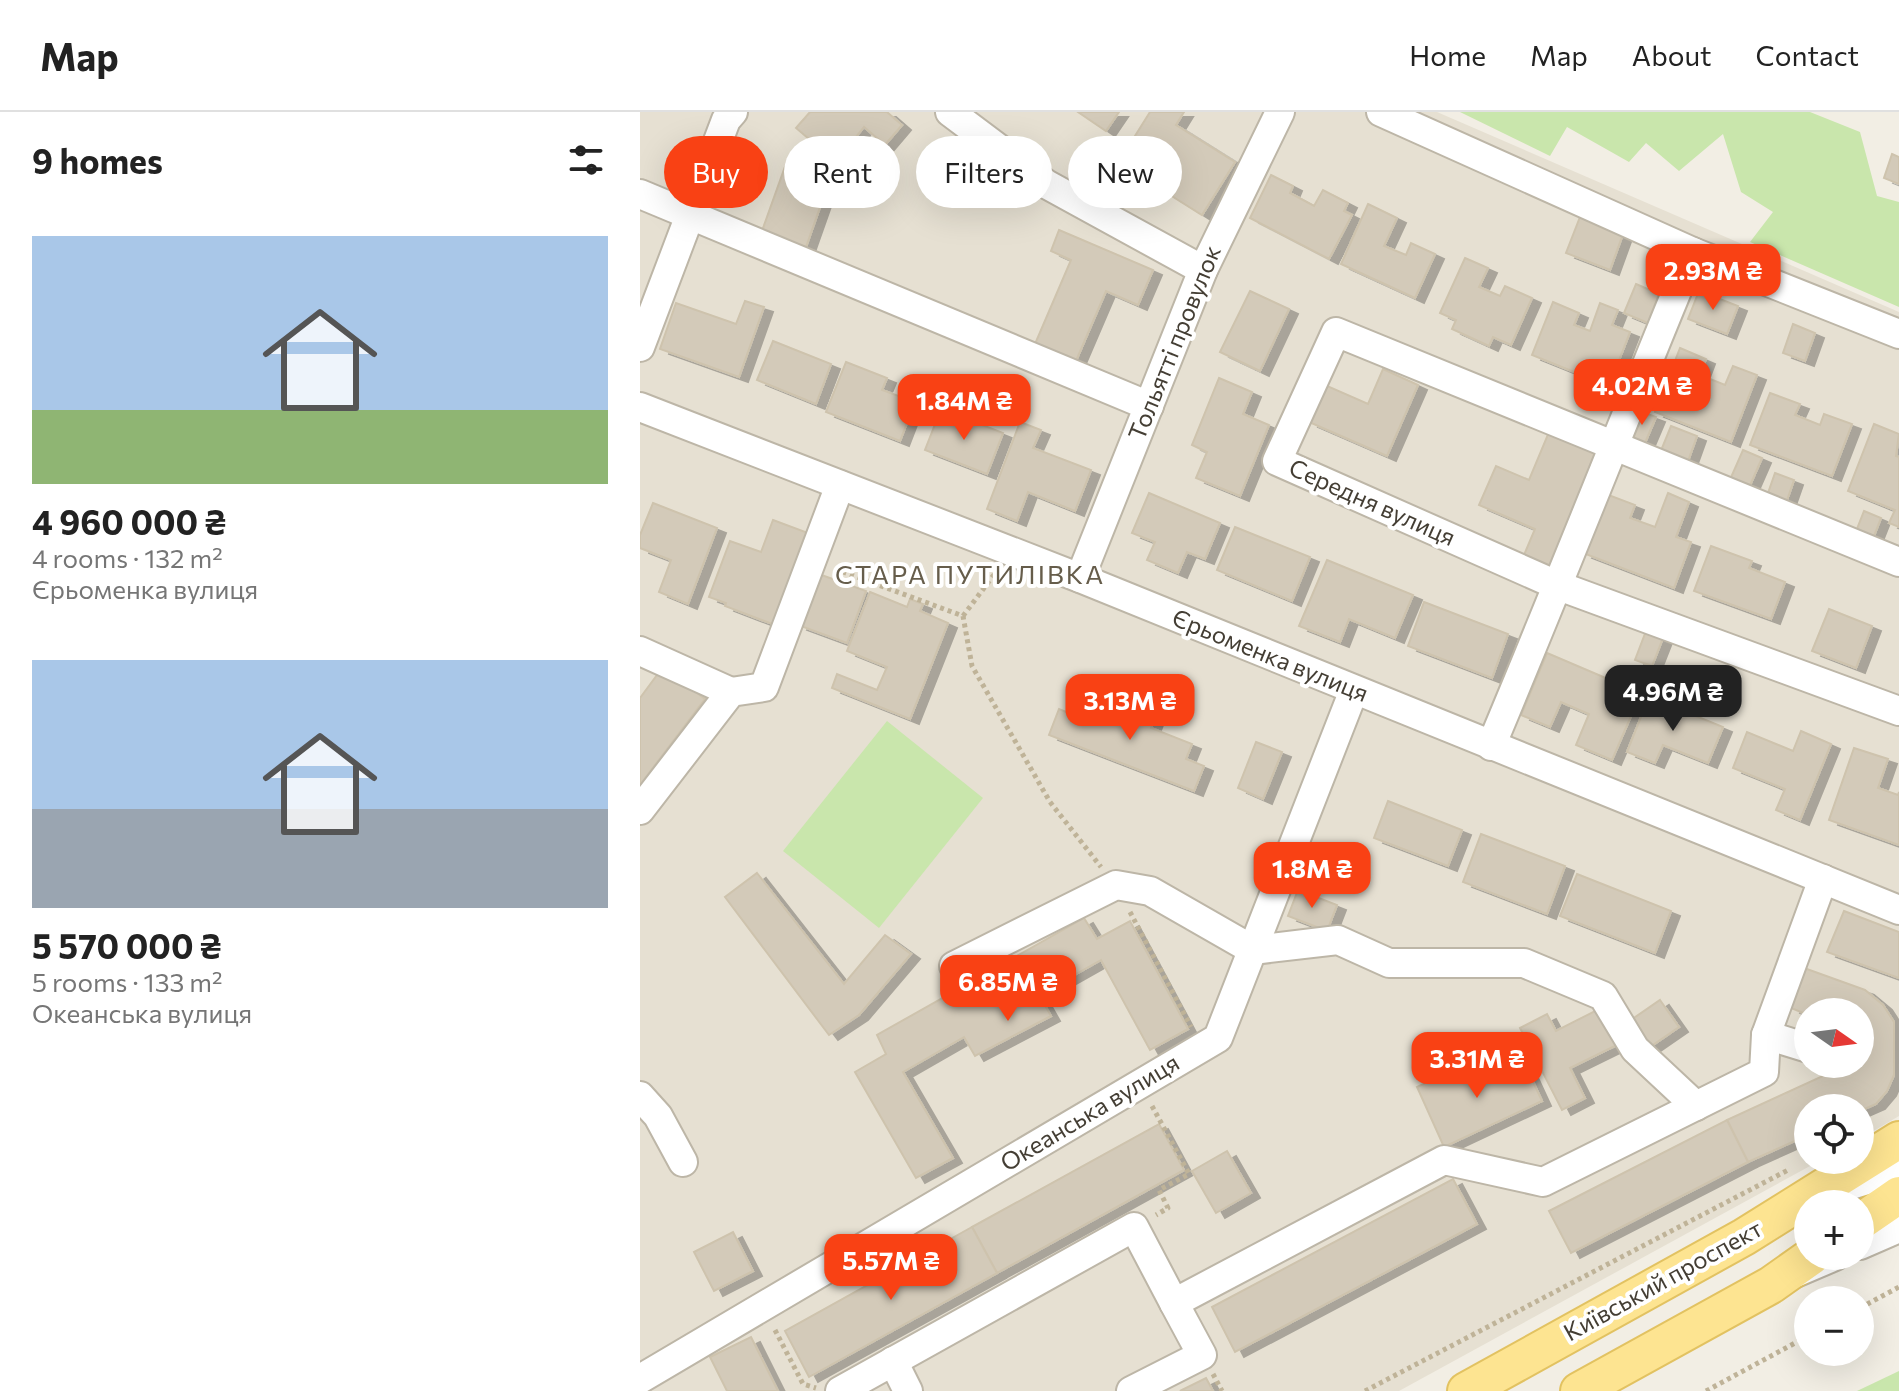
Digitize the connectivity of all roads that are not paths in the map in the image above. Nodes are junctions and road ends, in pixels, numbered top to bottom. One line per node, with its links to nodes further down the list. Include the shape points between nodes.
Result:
1 (733, 112): 6 (street)
2 (950, 112): 8 (street, via 1046,184)
3 (1280, 112): 8 (street, Тольятті провулок)
4 (1381, 112): 7 (street)
5 (640, 194): 6 (street)
6 (690, 216): 10 (street); 11 (street)
7 (1693, 252): 9 (street); 13 (street)
8 (1203, 270): 11 (street, Тольятті провулок)
9 (1899, 334)
10 (640, 347)
11 (1149, 406): 16 (street, Тольятті провулок)
12 (640, 407): 14 (street, Єрьоменка вулиця)
13 (1613, 445): 15 (street, Середня вулиця); 17 (street); 17 (street, Середня вулиця, via 1336,332 1277,461)
14 (840, 485): 16 (street, Єрьоменка вулиця); 20 (street, via 764,687)
15 (1899, 562)
16 (1080, 578): 19 (street, Єрьоменка вулиця)
17 (1559, 586): 21 (street, Середня вулиця); 22 (street)
18 (640, 651): 20 (street)
19 (1354, 690): 22 (street, Єрьоменка вулиця); 26 (street, Океанська вулиця)
20 (731, 692): 23 (street)
21 (1899, 711)
22 (1491, 746): 24 (street, Єрьоменка вулиця)
23 (640, 810)
24 (1823, 879): 25 (street, Єрьоменка вулиця); 28 (street)
25 (1899, 910)
26 (1253, 950): 27 (street, via 1150,891 1116,885); 31 (street, via 1338,940 1389,963 1524,963 1603,996 1635,1049); 46 (street, Океанська вулиця, via 1218,1038)
27 (954, 966)
28 (1766, 1035): 29 (street); 31 (street, via 1764,1072)
29 (1794, 1044)
30 (640, 1096): 33 (street, via 658,1116)
31 (1696, 1106): 44 (street, via 1543,1182 1444,1160)
32 (1899, 1140): 35 (main road, Київський проспект)
33 (683, 1162)
34 (1899, 1170): 35 (street)
35 (1802, 1182): 39 (main road, Київський проспект)
36 (1899, 1195): 37 (main road)
37 (1874, 1212)
38 (1899, 1228): 40 (street)
39 (1744, 1237): 43 (main road); 51 (main road, Київський проспект)
40 (1874, 1239)
41 (1794, 1269): 43 (main road)
42 (1804, 1270): 43 (street)
43 (1771, 1285): 52 (main road)
44 (1174, 1303): 45 (street, via 1134,1227); 50 (street, via 1202,1355)
45 (893, 1361): 48 (street); 49 (street)
46 (640, 1380): 47 (street)
47 (646, 1391)
48 (840, 1391)
49 (908, 1391)
50 (1131, 1391)
51 (1466, 1391)
52 (1579, 1391)

